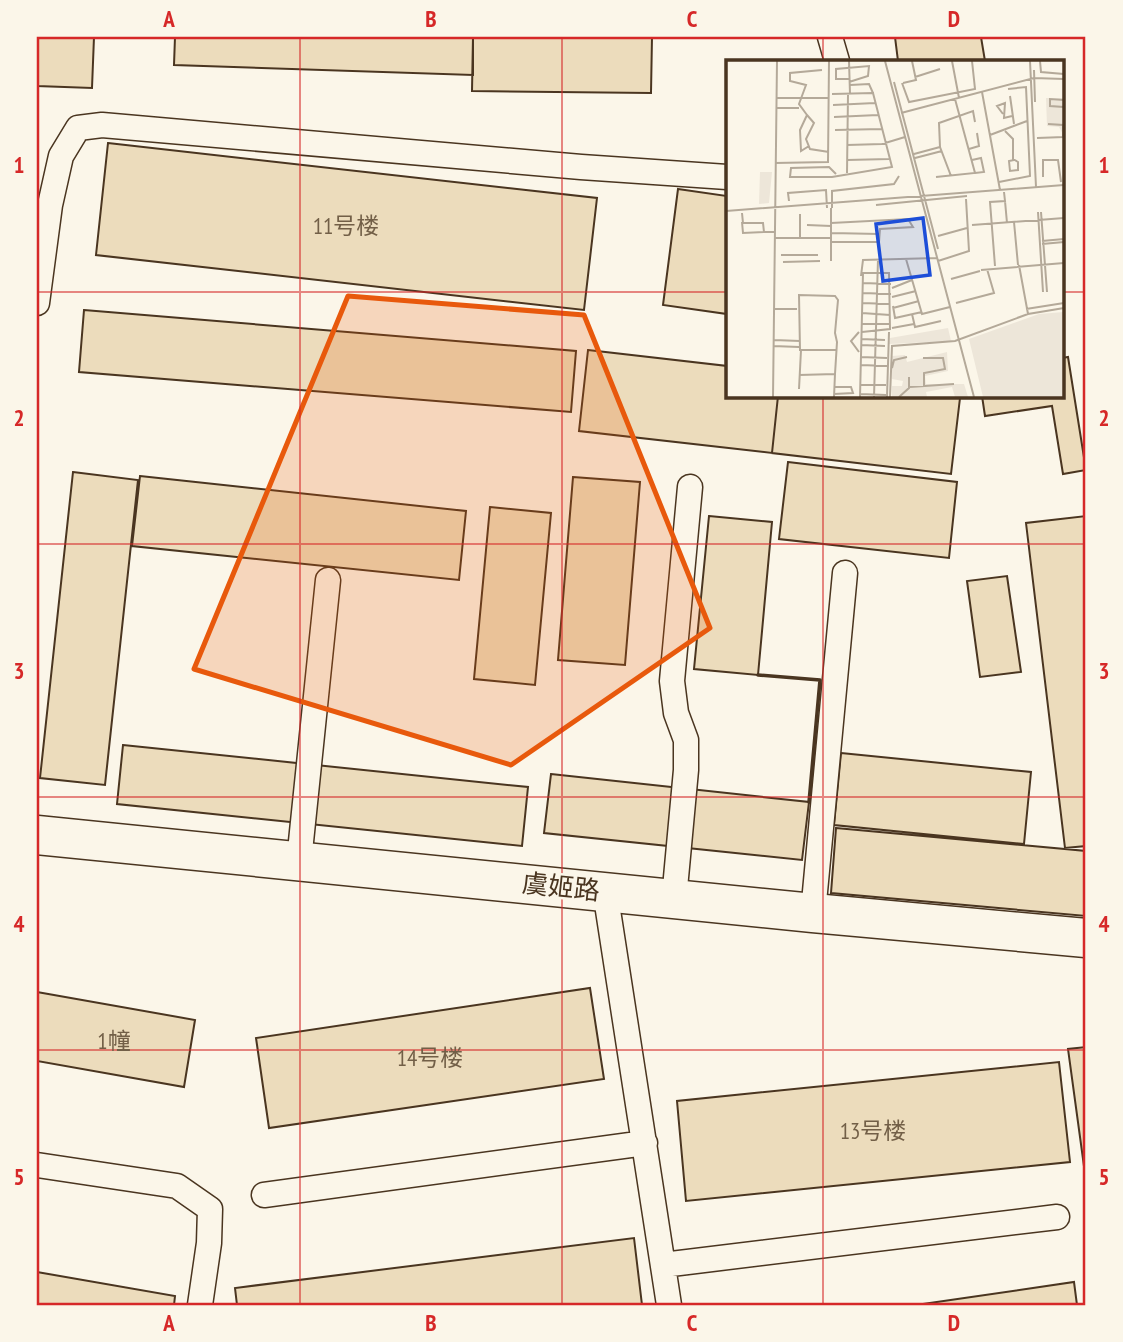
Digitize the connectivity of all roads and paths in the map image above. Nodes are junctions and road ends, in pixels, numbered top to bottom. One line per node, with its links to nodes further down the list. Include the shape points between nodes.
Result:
1 (830, 37): 2 (lane)
2 (837, 60)
3 (726, 177): 4 (lane, via 102,125 78,128 61,156)
4 (42, 231): 5 (lane)
5 (37, 303)
6 (690, 486): 12 (lane, via 672,681 676,713 687,740)
7 (845, 573): 13 (lane)
8 (328, 580): 10 (lane)
9 (37, 835): 10 (street, 虞姬路)
10 (299, 861): 11 (street, 虞姬路)
11 (606, 891): 12 (street, 虞姬路); 15 (lane)
12 (674, 899): 13 (street, 虞姬路)
13 (813, 913): 14 (street, 虞姬路)
14 (1086, 938)
15 (645, 1143): 17 (lane); 19 (lane)
16 (37, 1165): 20 (lane, via 177,1186 210,1209)
17 (264, 1195)
18 (1057, 1217): 19 (lane)
19 (663, 1265): 21 (lane)
20 (200, 1305)
21 (669, 1305)

